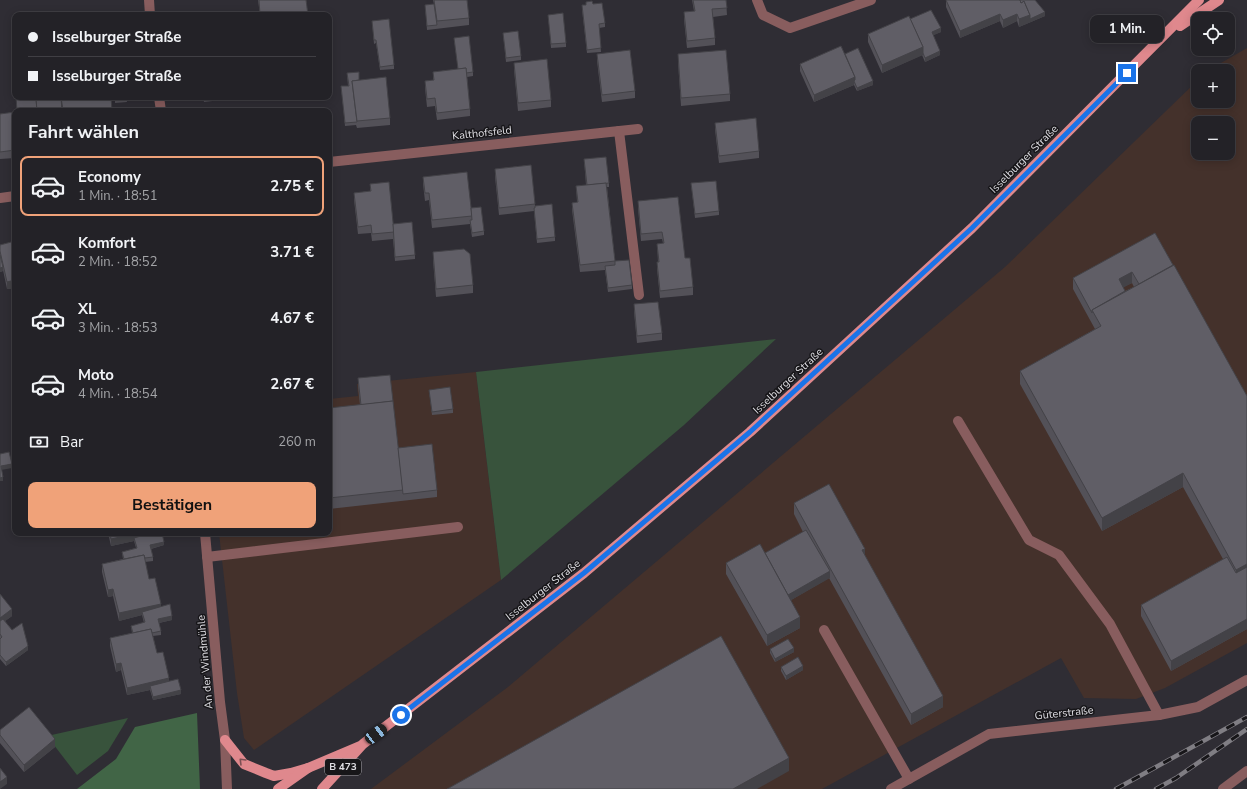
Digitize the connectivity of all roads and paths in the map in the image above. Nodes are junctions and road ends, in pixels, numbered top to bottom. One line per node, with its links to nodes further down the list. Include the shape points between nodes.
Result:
1 (149, 0): 6 (street)
2 (757, 0): 3 (street, via 763,15 790,28)
3 (871, 0)
4 (1199, 0): 7 (main road, Isselburger Straße / B 473)
5 (1219, 0): 7 (main road, B 473)
6 (150, 12)
7 (1160, 39): 22 (main road, Isselburger Straße / B 473, via 972,228 750,432 584,573)
8 (638, 129): 9 (street, Kalthofsfeld)
9 (619, 131): 10 (street, Kalthofsfeld); 13 (street)
10 (332, 162)
11 (12, 196): 12 (street)
12 (0, 198)
13 (639, 295)
14 (958, 421): 20 (street, via 1029,540 1059,555 1110,624)
15 (458, 527): 17 (street)
16 (205, 536): 17 (street, An der Windmühle)
17 (207, 557): 21 (street, An der Windmühle)
18 (824, 630): 25 (street)
19 (1247, 680): 20 (street, Güterstraße, via 1198,707)
20 (1159, 715): 25 (street, Güterstraße, via 989,734)
21 (225, 740): 23 (main road, B 473, one-way to 21, via 274,776 244,764); 26 (street, An der Windmühle)
22 (363, 744): 23 (main road, Isselburger Straße / B 473); 28 (main road, Isselburger Straße / B 473)
23 (308, 768): 27 (main road, Isselburger Straße / B 473)
24 (1247, 772): 30 (street)
25 (909, 779): 29 (street, Güterstraße)
26 (227, 789)
27 (278, 789)
28 (322, 789)
29 (891, 789)
30 (1222, 789)

